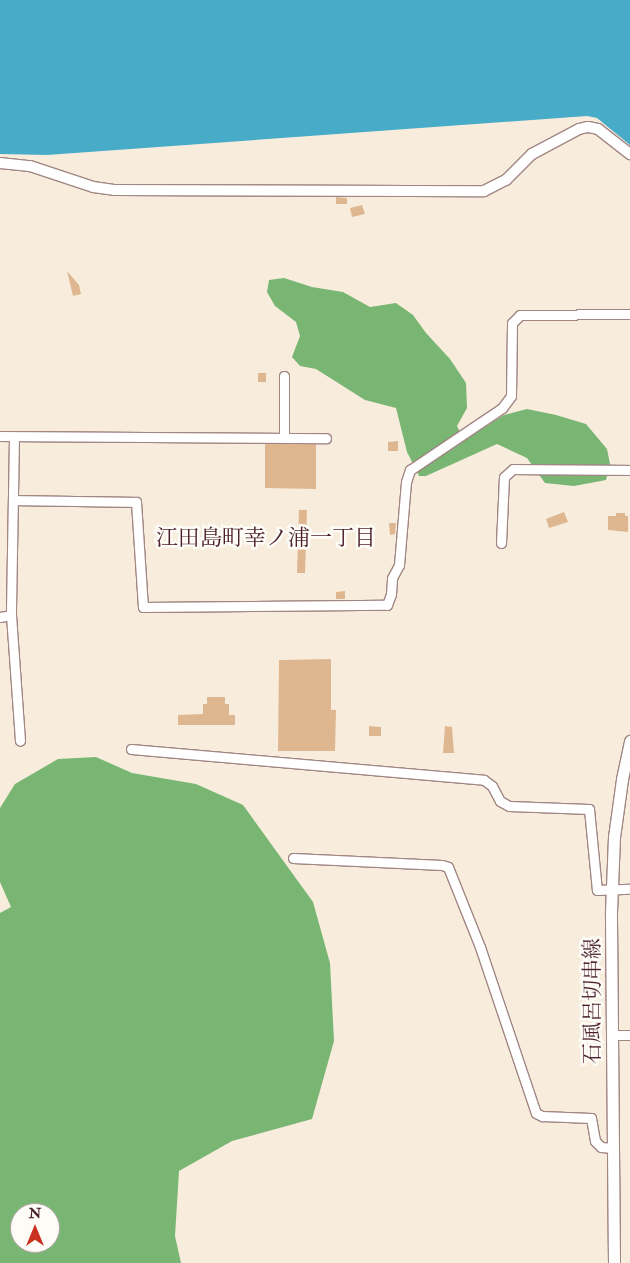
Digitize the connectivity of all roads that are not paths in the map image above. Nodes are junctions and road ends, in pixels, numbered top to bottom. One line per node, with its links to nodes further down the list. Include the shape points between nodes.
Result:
1 (630, 154): 2 (street, via 598,129 579,129 532,154 506,180 484,191 114,190 93,187 30,166)
2 (0, 163)
3 (630, 314): 10 (street, via 520,315 512,324 511,396 502,408 410,470 406,482 399,565 392,578 387,605 143,607 136,502)
4 (284, 376): 7 (street)
5 (0, 436): 6 (street)
6 (14, 437): 7 (street); 10 (street)
7 (284, 438): 8 (street)
8 (326, 438)
9 (630, 470): 11 (street, via 513,469 504,477)
10 (14, 500): 12 (street)
11 (501, 543)
12 (11, 615): 13 (street); 14 (street)
13 (0, 617)
14 (20, 741)
15 (630, 741): 18 (main road, 石風呂切串線, via 616,818)
16 (131, 749): 18 (street, via 484,780 492,786 500,801 509,806 589,808 597,890)
17 (293, 858): 22 (street, via 448,867 480,946 536,1113 591,1118 595,1142 601,1147)
18 (613, 888): 19 (street); 20 (main road, 石風呂切串線)
19 (630, 888)
20 (612, 1035): 21 (street); 22 (main road, 石風呂切串線)
21 (630, 1035)
22 (613, 1148): 23 (main road, 石風呂切串線)
23 (614, 1263)

